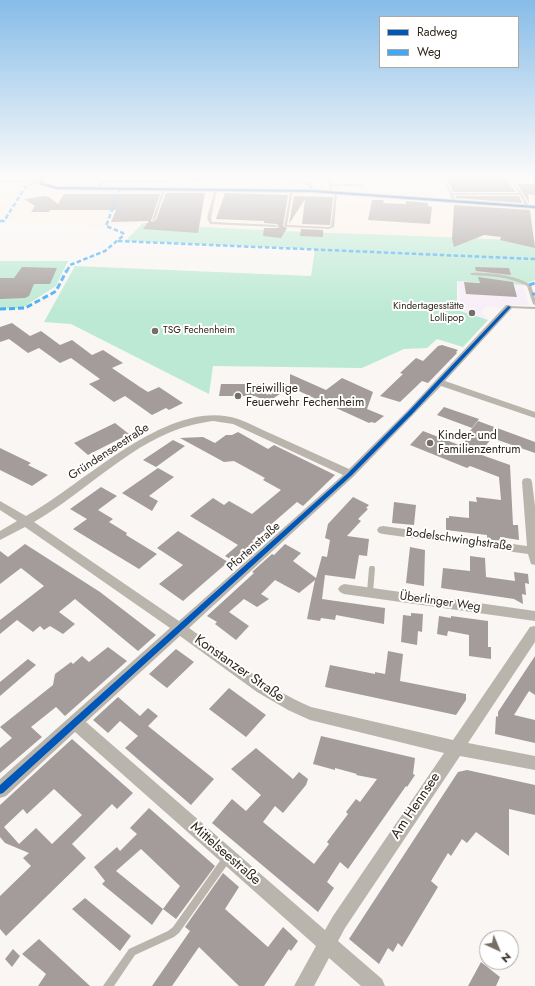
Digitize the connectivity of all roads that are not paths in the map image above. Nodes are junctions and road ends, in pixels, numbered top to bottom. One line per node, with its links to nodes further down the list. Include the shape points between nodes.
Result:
1 (211, 223): 4 (lane)
2 (285, 223): 3 (lane, via 287,226 329,228)
3 (333, 223)
4 (276, 226)
5 (472, 274): 6 (lane, via 504,276 525,282 529,285)
6 (535, 304)
7 (509, 307): 8 (lane); 9 (street, Pfortenstraße)
8 (535, 308)
9 (439, 382): 10 (street); 11 (street, Pfortenstraße)
10 (535, 415)
11 (350, 474): 14 (street, Gründenseestraße, via 247,426 226,418 207,418 186,423 142,444); 22 (street, Pfortenstraße)
12 (527, 482): 17 (street)
13 (0, 505): 14 (street, Konstanzer Straße)
14 (26, 521): 16 (street, Gründenseestraße); 22 (street, Konstanzer Straße)
15 (383, 530): 17 (street, Bodelschwinghstraße)
16 (0, 536)
17 (535, 554)
18 (372, 568): 20 (lane)
19 (344, 589): 20 (street, Überlinger Weg)
20 (370, 592): 21 (street, Überlinger Weg)
21 (535, 616)
22 (179, 628): 24 (street, Pfortenstraße); 25 (street, Konstanzer Straße, via 263,689 296,708)
23 (535, 631): 25 (street, Am Hennsee)
24 (75, 722): 27 (street, Pfortenstraße); 28 (street, Mittelseestraße)
25 (455, 748): 26 (street, Konstanzer Straße); 29 (street, Am Hennsee)
26 (535, 763)
27 (0, 790)
28 (228, 857): 29 (street, Mittelseestraße); 30 (lane, via 176,930 132,952)
29 (327, 944): 31 (street, Am Hennsee); 32 (street, Mittelseestraße)
30 (108, 986)
31 (304, 986)
32 (375, 986)

